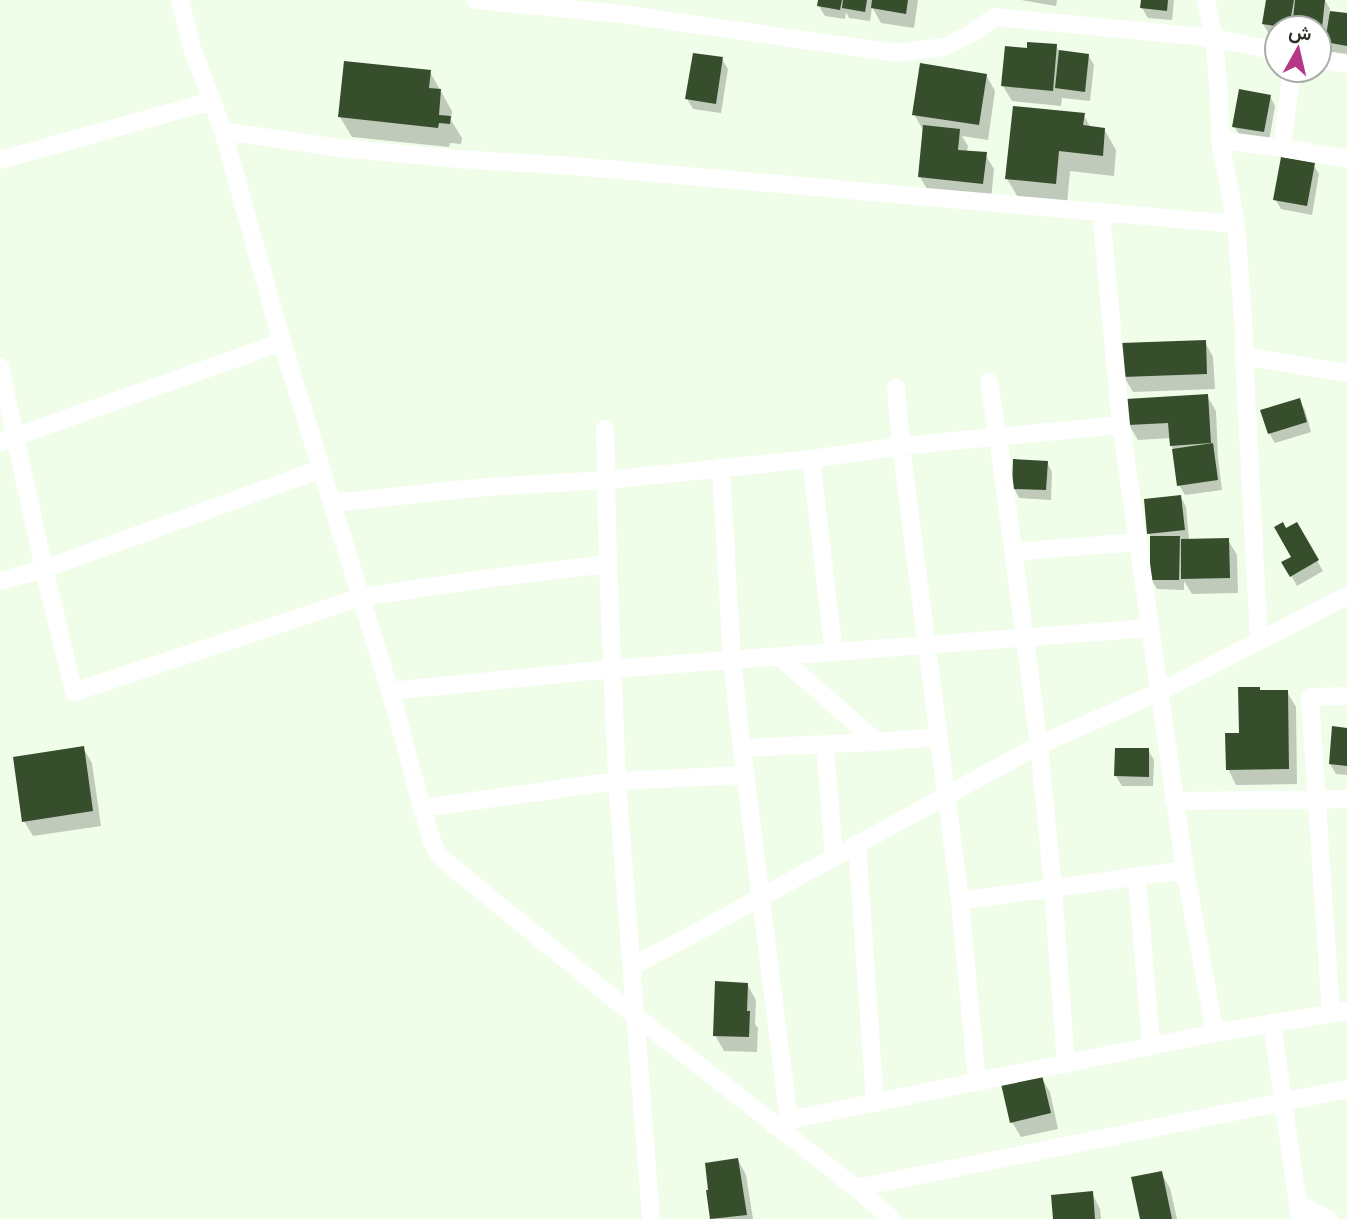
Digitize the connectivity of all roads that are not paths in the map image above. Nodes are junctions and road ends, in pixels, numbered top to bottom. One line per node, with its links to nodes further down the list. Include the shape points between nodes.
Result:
1 (180, 0): 8 (street)
2 (475, 0): 4 (street, via 621,14 896,53 944,47 972,33)
3 (1206, 0): 5 (street)
4 (994, 9): 5 (street)
5 (1214, 38): 6 (street); 10 (street)
6 (1263, 48)
7 (1290, 84): 11 (street)
8 (212, 102): 9 (street); 13 (street)
9 (223, 131): 14 (street, via 458,159); 16 (street)
10 (1220, 140): 11 (street); 15 (street)
11 (1282, 148): 12 (street)
12 (1347, 159)
13 (0, 160)
14 (1101, 212): 15 (street); 22 (street)
15 (1236, 224): 17 (street)
16 (282, 342): 25 (street); 29 (street)
17 (1244, 356): 19 (street); 41 (street)
18 (0, 368): 25 (street)
19 (1347, 373)
20 (989, 382): 24 (street)
21 (897, 388): 26 (street)
22 (1121, 425): 24 (street); 32 (street)
23 (605, 429): 30 (street)
24 (998, 437): 26 (street); 33 (street)
25 (7, 440): 35 (street)
26 (901, 446): 27 (street); 42 (street)
27 (811, 459): 28 (street); 43 (street)
28 (721, 467): 30 (street); 45 (street)
29 (321, 469): 31 (street); 35 (street)
30 (607, 480): 31 (street); 34 (street)
31 (332, 503): 38 (street)
32 (1137, 542): 33 (street); 39 (street)
33 (1013, 552): 40 (street)
34 (608, 564): 38 (street); 46 (street)
35 (44, 569): 36 (street); 38 (street, via 74,692)
36 (0, 581)
37 (1347, 596): 41 (street)
38 (361, 597): 47 (street)
39 (1149, 628): 40 (street); 48 (street)
40 (1025, 638): 42 (street); 53 (street)
41 (1259, 641): 48 (street)
42 (926, 646): 43 (street); 50 (street)
43 (834, 653): 44 (street)
44 (780, 657): 45 (street); 51 (street)
45 (732, 660): 46 (street); 54 (street)
46 (612, 669): 47 (street); 56 (street)
47 (390, 691): 61 (street)
48 (1158, 692): 53 (street); 60 (street)
49 (1347, 696): 58 (street, via 1310,697)
50 (938, 737): 51 (street); 57 (street)
51 (877, 742): 52 (street)
52 (825, 745): 54 (street); 63 (street)
53 (1039, 745): 57 (street); 66 (street)
54 (742, 748): 55 (street)
55 (745, 775): 56 (street); 67 (street)
56 (617, 781): 61 (street); 69 (street)
57 (946, 796): 62 (street); 68 (street)
58 (1317, 799): 59 (street); 60 (street); 70 (street)
59 (1347, 799)
60 (1174, 801): 64 (street)
61 (422, 808): 71 (street, via 432,841 450,865)
62 (858, 844): 63 (street); 79 (street)
63 (834, 857): 67 (street)
64 (1185, 870): 65 (street); 73 (street)
65 (1137, 876): 66 (street); 74 (street)
66 (1052, 888): 68 (street); 75 (street)
67 (760, 897): 69 (street); 80 (street)
68 (960, 901): 76 (street)
69 (632, 966): 71 (street)
70 (1339, 1012): 72 (street)
71 (637, 1016): 80 (street); 83 (street)
72 (1272, 1023): 73 (street); 78 (street)
73 (1215, 1033): 74 (street)
74 (1151, 1046): 75 (street)
75 (1066, 1064): 76 (street)
76 (977, 1082): 79 (street)
77 (1347, 1089): 78 (street)
78 (1282, 1101): 81 (street); 82 (street)
79 (875, 1103): 80 (street)
80 (782, 1122): 81 (street)
81 (856, 1188): 84 (street)
82 (1299, 1211): 85 (street)
83 (652, 1219)
84 (892, 1219)
85 (1329, 1219)

